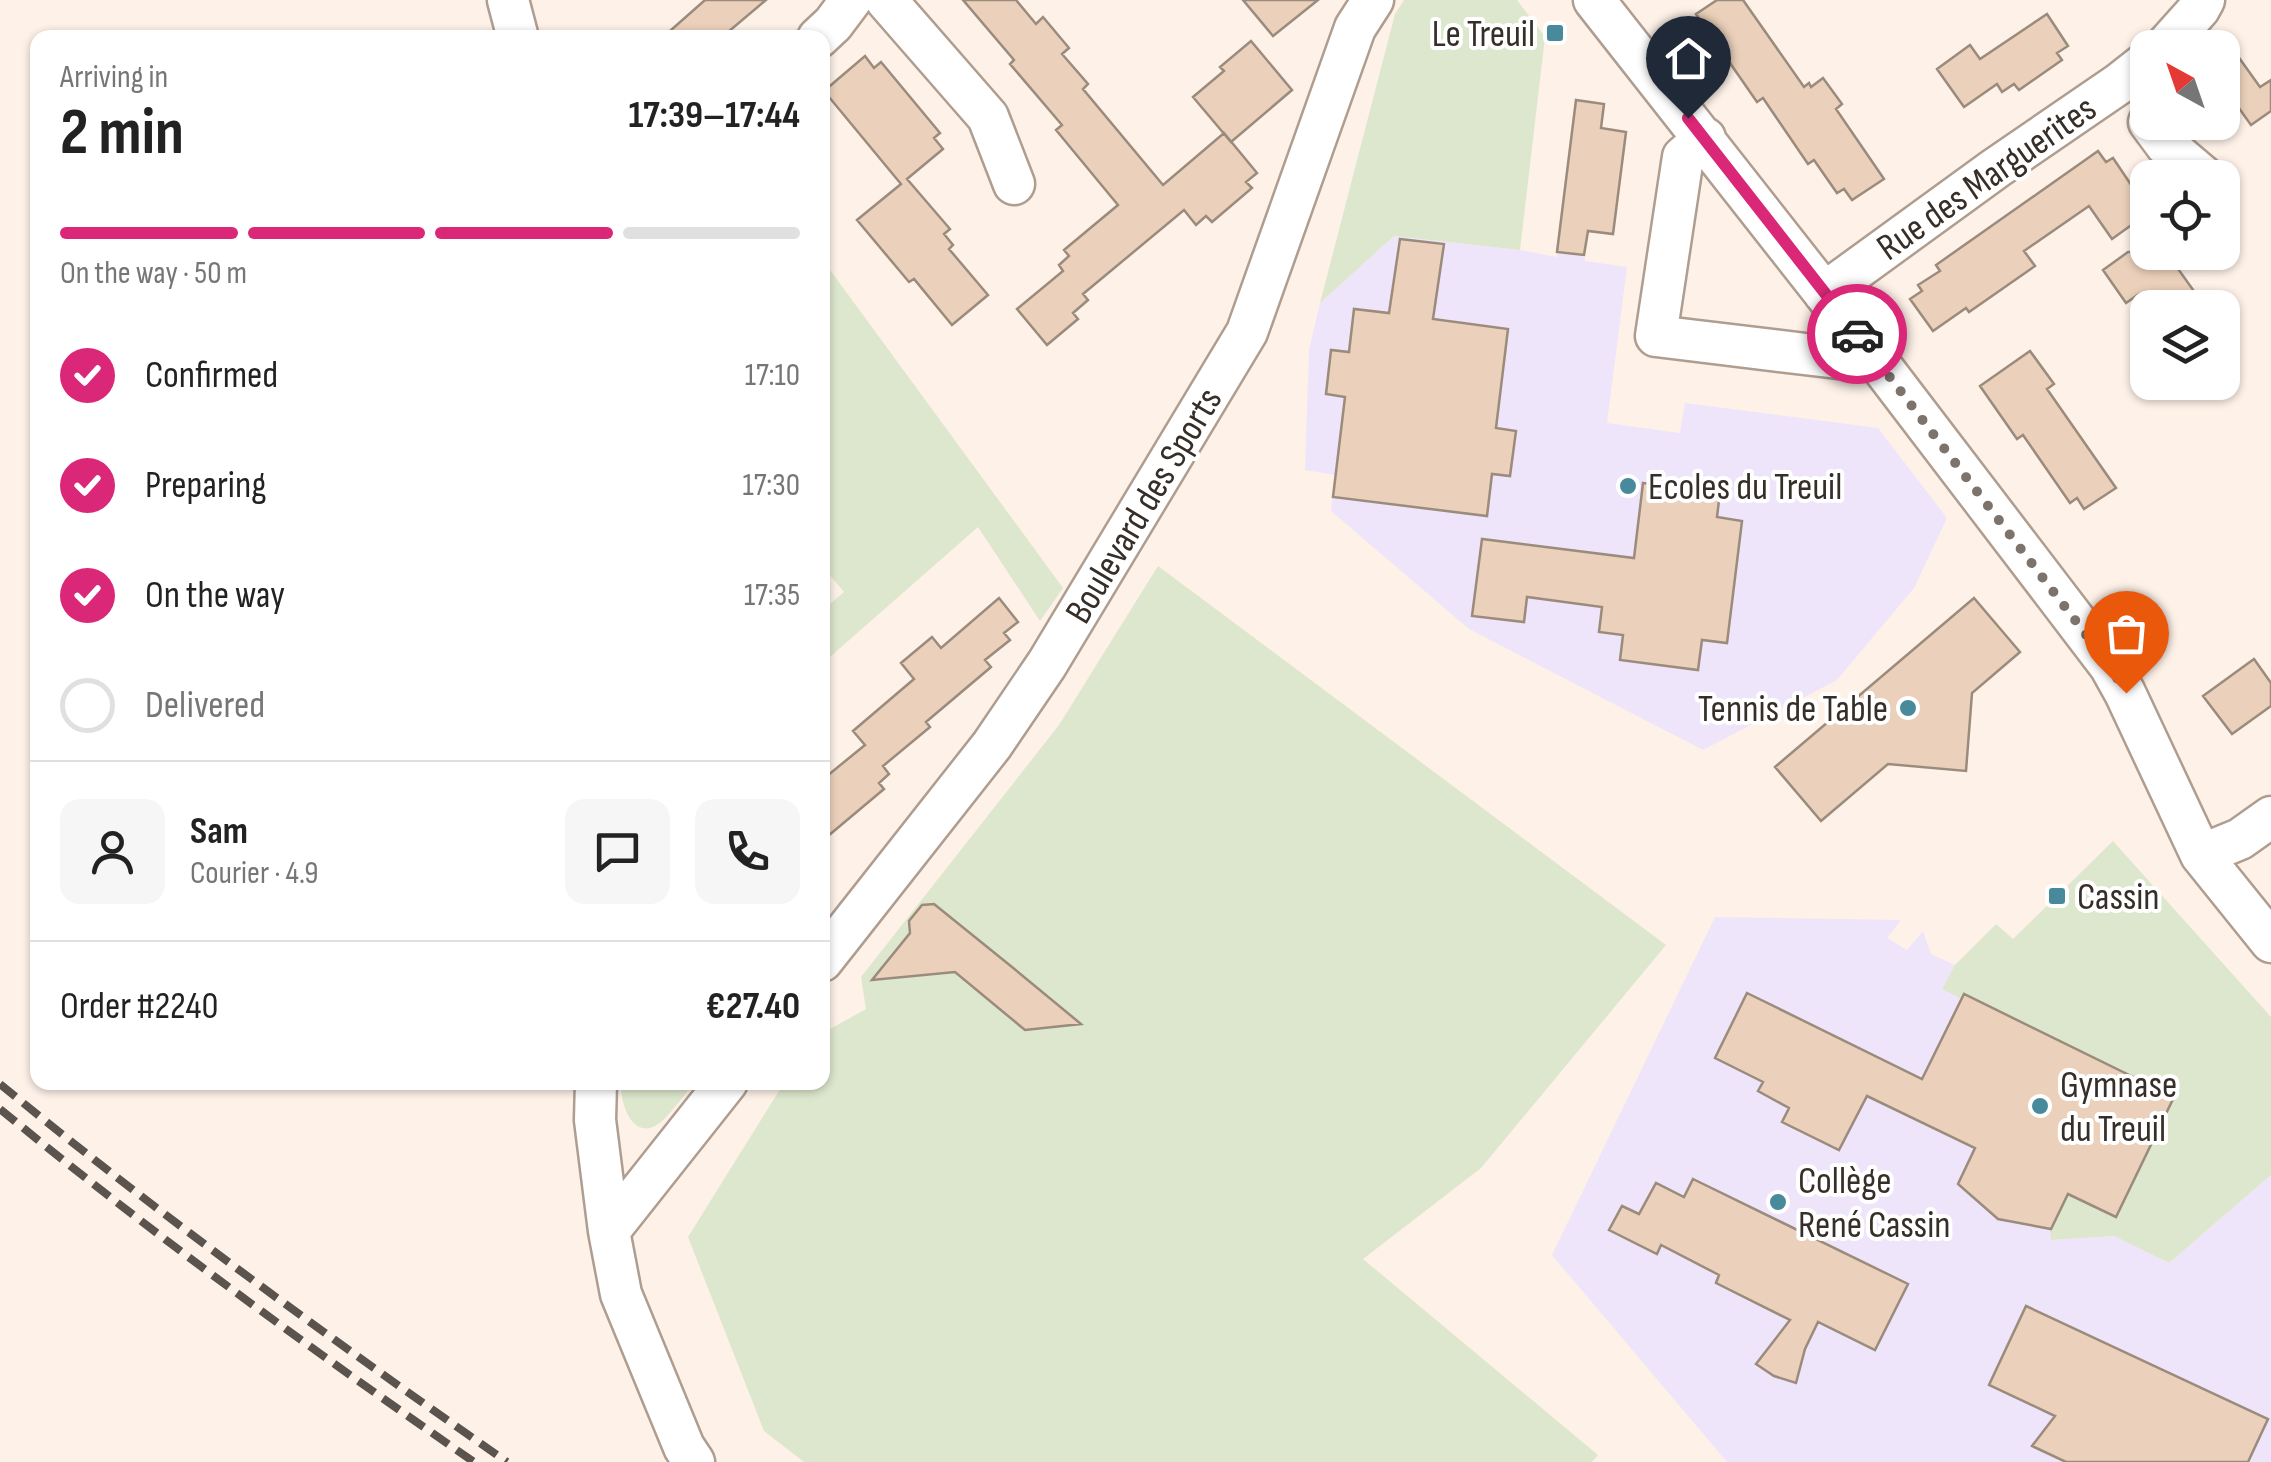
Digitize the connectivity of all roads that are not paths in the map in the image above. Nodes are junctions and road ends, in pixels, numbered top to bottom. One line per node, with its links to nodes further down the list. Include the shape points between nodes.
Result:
1 (508, 0): 7 (street)
2 (851, 0): 8 (street)
3 (886, 0): 14 (street, via 988,117)
4 (1373, 0): 20 (street, Boulevard des Sports, via 1355,28 1247,332 1047,664 992,745)
5 (2204, 0): 9 (street)
6 (1599, 3): 11 (street)
7 (516, 30)
8 (827, 30)
9 (2181, 30)
10 (2130, 75): 15 (street, Rue des Marguerites)
11 (1704, 138): 15 (street); 16 (street, via 1683,157 1656,336 1838,358)
12 (2162, 140): 13 (street)
13 (2184, 160)
14 (1014, 184)
15 (1824, 293): 16 (street)
16 (1862, 341): 18 (street, via 2110,666)
17 (2271, 817): 18 (street)
18 (2201, 855): 19 (street)
19 (2271, 942)
20 (830, 951)
21 (596, 1090): 23 (street)
22 (720, 1090): 23 (street)
23 (609, 1231): 24 (street, via 621,1294)
24 (694, 1462)

